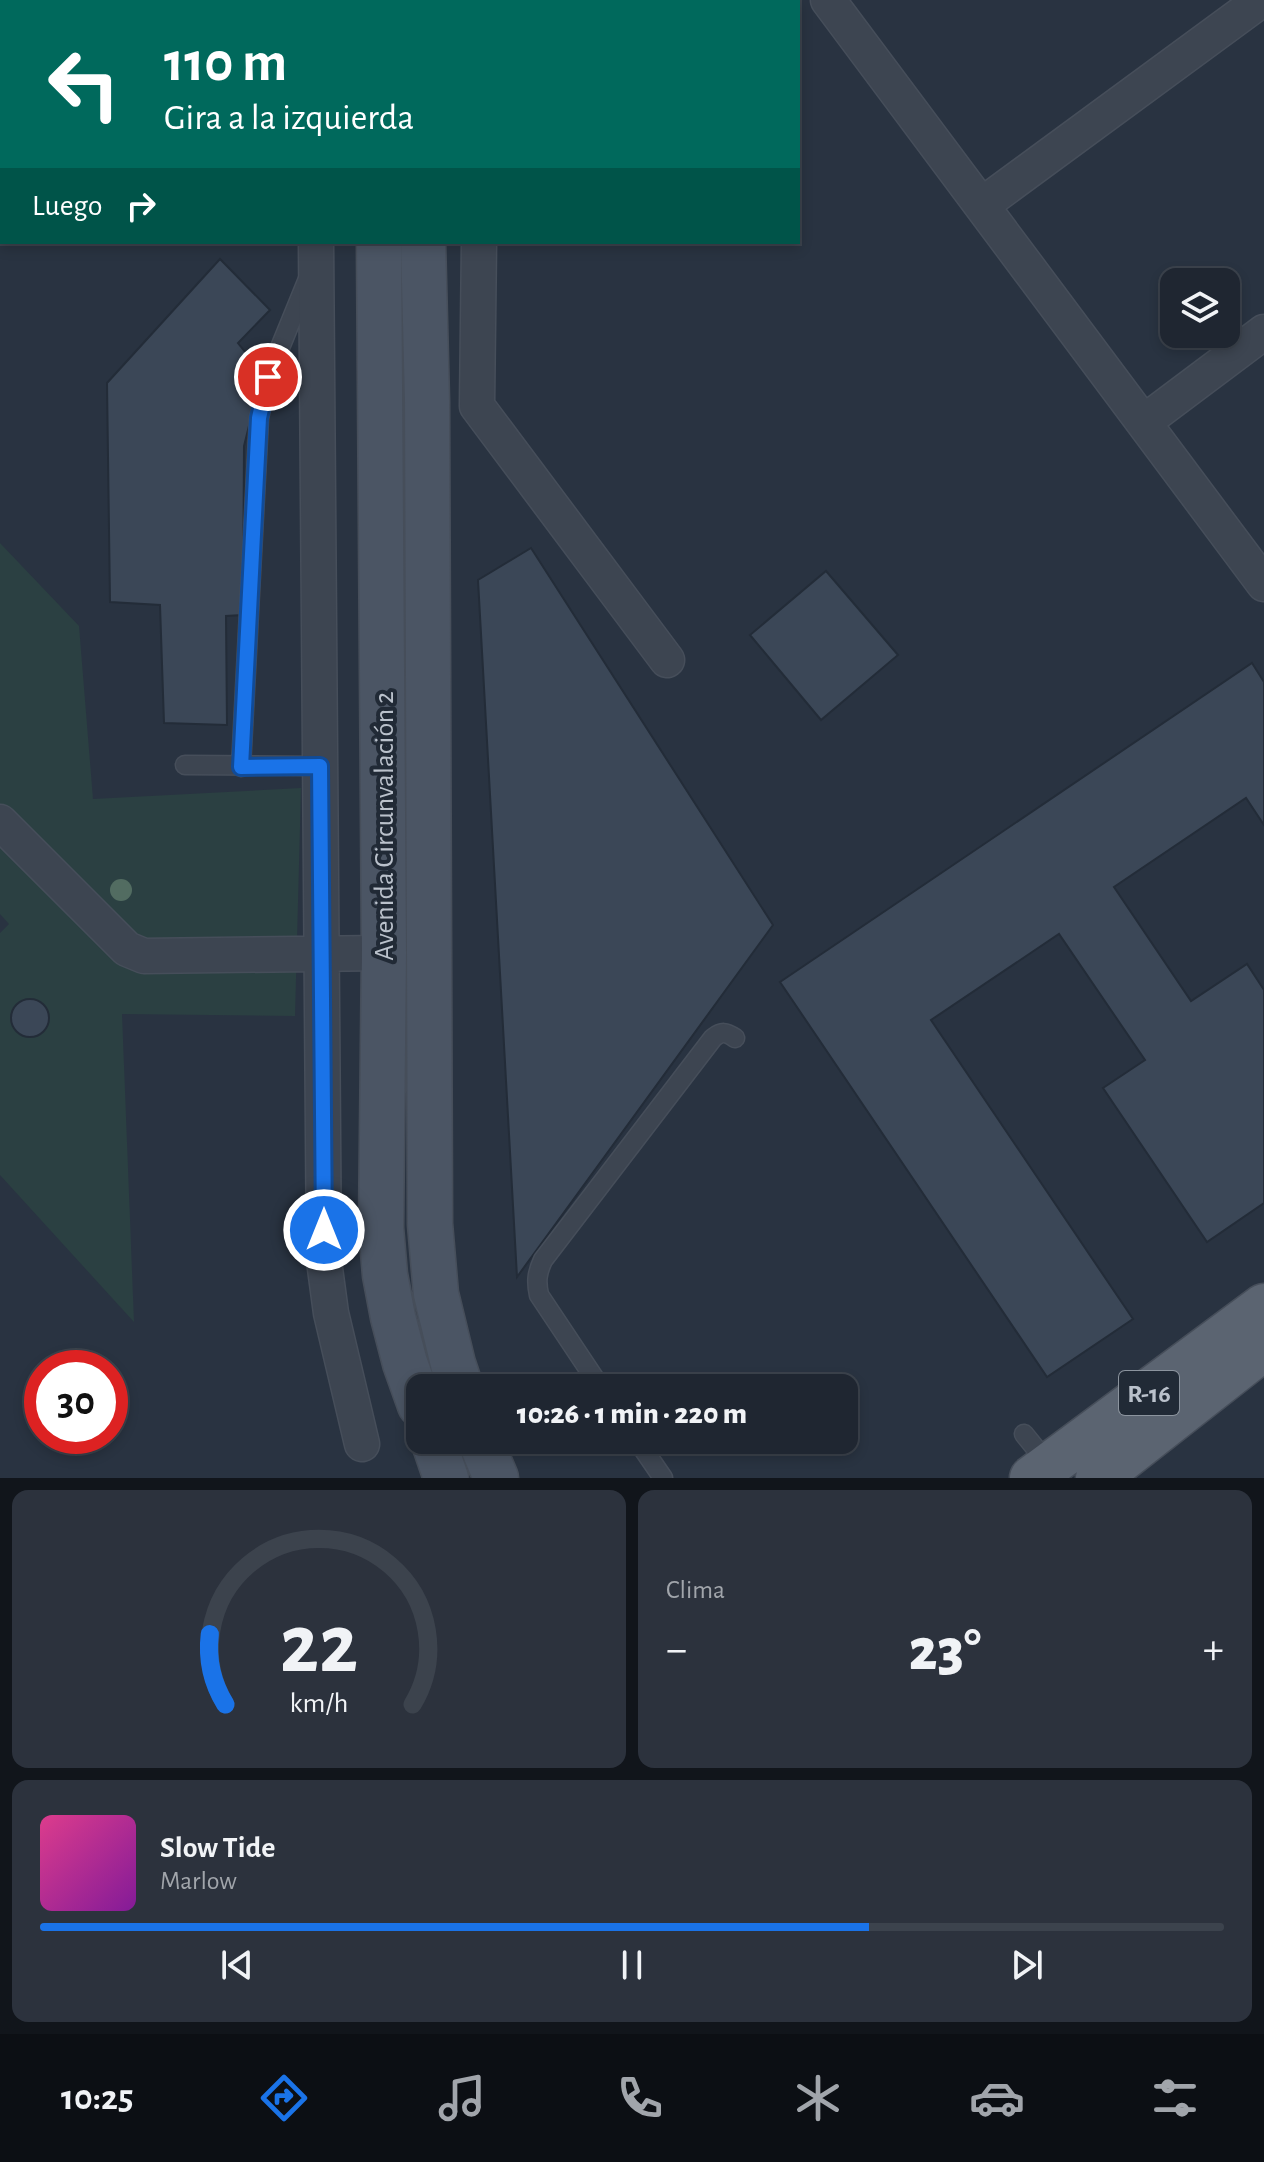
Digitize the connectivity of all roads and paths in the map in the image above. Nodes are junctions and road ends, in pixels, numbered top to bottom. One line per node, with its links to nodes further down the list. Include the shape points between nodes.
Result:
1 (828, 0): 3 (street)
2 (1261, 0): 3 (street)
3 (982, 205): 11 (street)
4 (379, 244): 19 (main road, Avenida Circunvalación 2)
5 (423, 244): 9 (main road, Avenida Circunvalación 2)
6 (479, 244): 10 (street)
7 (320, 248): 15 (street); 16 (lane, via 268,377 259,418)
8 (1264, 332): 11 (street)
9 (427, 401): 10 (street); 24 (main road, Avenida Circunvalación 2, via 430,1224 436,1294)
10 (477, 406): 13 (street)
11 (1144, 422): 12 (street)
12 (1264, 584)
13 (667, 660)
14 (185, 765): 16 (lane)
15 (320, 766): 16 (lane); 18 (street)
16 (241, 767)
17 (0, 822): 18 (street, via 135,953)
18 (322, 953): 19 (street); 26 (street, via 324,1261)
19 (384, 953): 23 (main road, Avenida Circunvalación 2, via 381,1213 393,1317)
20 (735, 1038): 25 (lane, via 720,1033 713,1038 537,1272 539,1295)
21 (1264, 1306): 30 (main road, R-16)
22 (1264, 1348): 34 (main road, R-16)
23 (409, 1374)
24 (456, 1374)
25 (592, 1374)
26 (362, 1444)
27 (438, 1454): 31 (main road)
28 (486, 1454): 32 (main road)
29 (647, 1454): 33 (lane)
30 (1035, 1459)
31 (446, 1478)
32 (496, 1478)
33 (663, 1478)
34 (1098, 1478)

